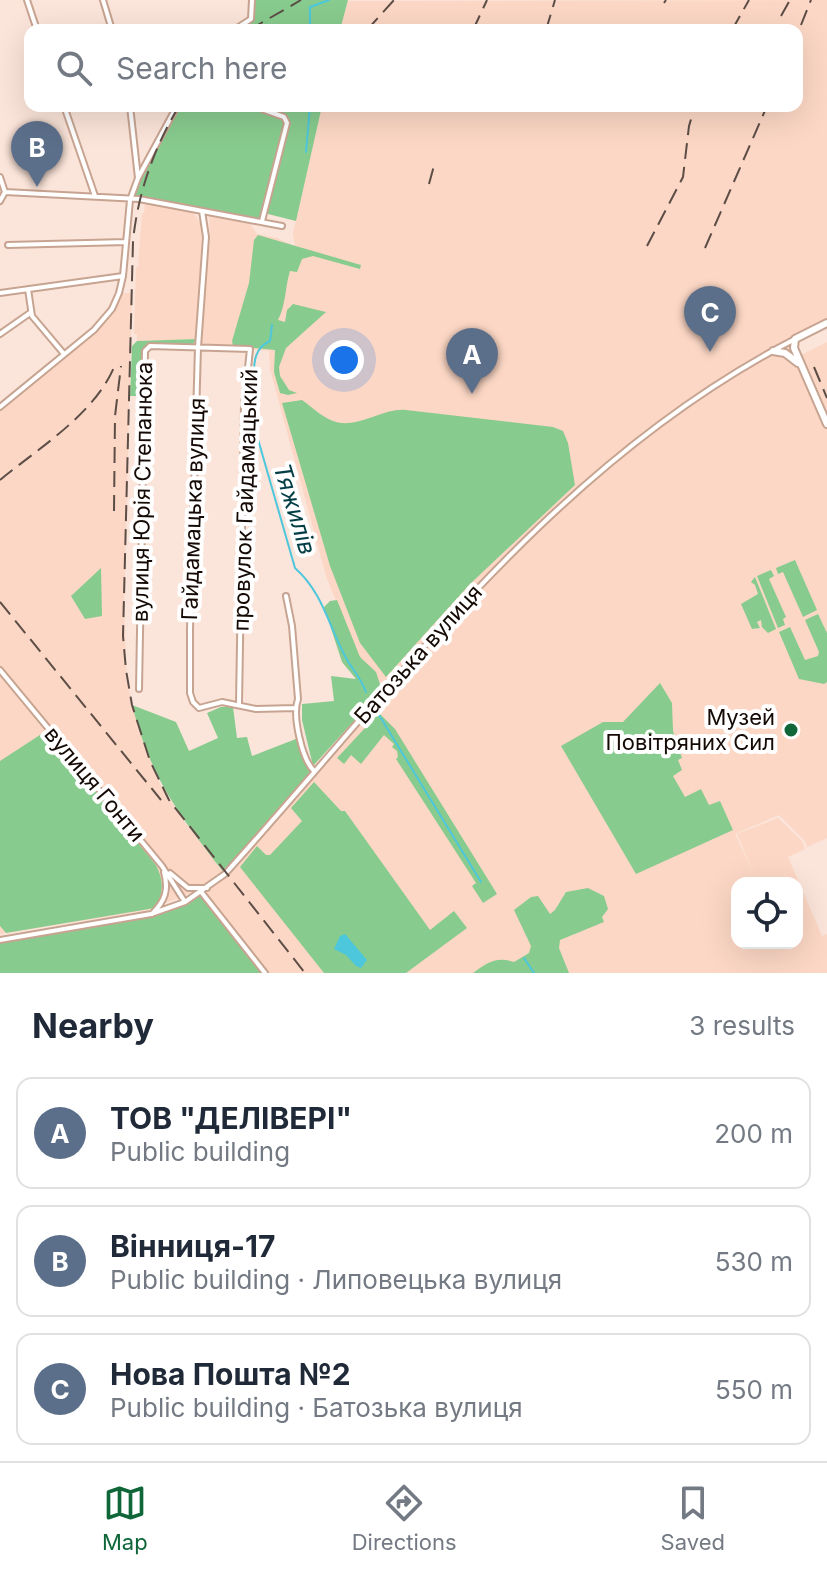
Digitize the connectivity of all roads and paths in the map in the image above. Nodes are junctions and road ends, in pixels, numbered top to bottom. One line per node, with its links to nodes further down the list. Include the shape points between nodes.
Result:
1 (27, 0): 4 (street)
2 (103, 0): 5 (street)
3 (252, 0): 6 (street, via 251,19)
4 (35, 24)
5 (110, 24)
6 (243, 24)
7 (66, 112): 14 (street)
8 (131, 112): 12 (street)
9 (174, 112): 12 (street)
10 (270, 112): 18 (street, via 287,123)
11 (0, 177): 13 (street)
12 (138, 178): 15 (street)
13 (5, 192): 14 (street); 16 (street)
14 (95, 196): 15 (street)
15 (130, 200): 17 (street); 20 (street)
16 (0, 201)
17 (202, 211): 18 (street); 29 (street, Гайдамацька вулиця, via 206,237)
18 (262, 221): 19 (street)
19 (282, 226)
20 (126, 242): 21 (street); 22 (street)
21 (8, 245)
22 (123, 276): 23 (street); 31 (street, via 108,314)
23 (28, 289): 24 (street); 25 (street)
24 (0, 293)
25 (30, 313): 27 (street); 31 (street)
26 (827, 323): 28 (main road, Батозька вулиця)
27 (0, 334)
28 (795, 339): 30 (street, Батозька вулиця); 32 (main road)
29 (198, 347): 37 (street, вулиця Юрія Степанюка, via 150,346 145,351); 38 (street, Гайдамацька вулиця, via 190,693 199,708); 38 (street, провулок Гайдамацький, via 250,349 244,406)
30 (773, 351): 32 (main road, via 790,355); 40 (street, Батозька вулиця, via 638,441 522,541)
31 (64, 354): 33 (street)
32 (802, 369): 34 (main road)
33 (0, 407)
34 (827, 424)
35 (286, 596): 39 (street, via 296,670)
36 (0, 670): 41 (street, вулиця Гонти)
37 (139, 689)
38 (239, 704): 39 (street, Гайдамацька вулиця)
39 (295, 708): 40 (street, via 306,763)
40 (314, 771): 42 (street, Батозька вулиця)
41 (162, 866): 42 (street, via 188,888); 44 (street, вулиця Гонти); 45 (street, via 167,892)
42 (207, 888): 43 (street, Батозька вулиця)
43 (202, 892): 44 (street, Батозька вулиця); 47 (street)
44 (185, 902): 45 (street, Батозька вулиця)
45 (151, 914): 46 (street, Батозька вулиця)
46 (0, 940)
47 (265, 973)

